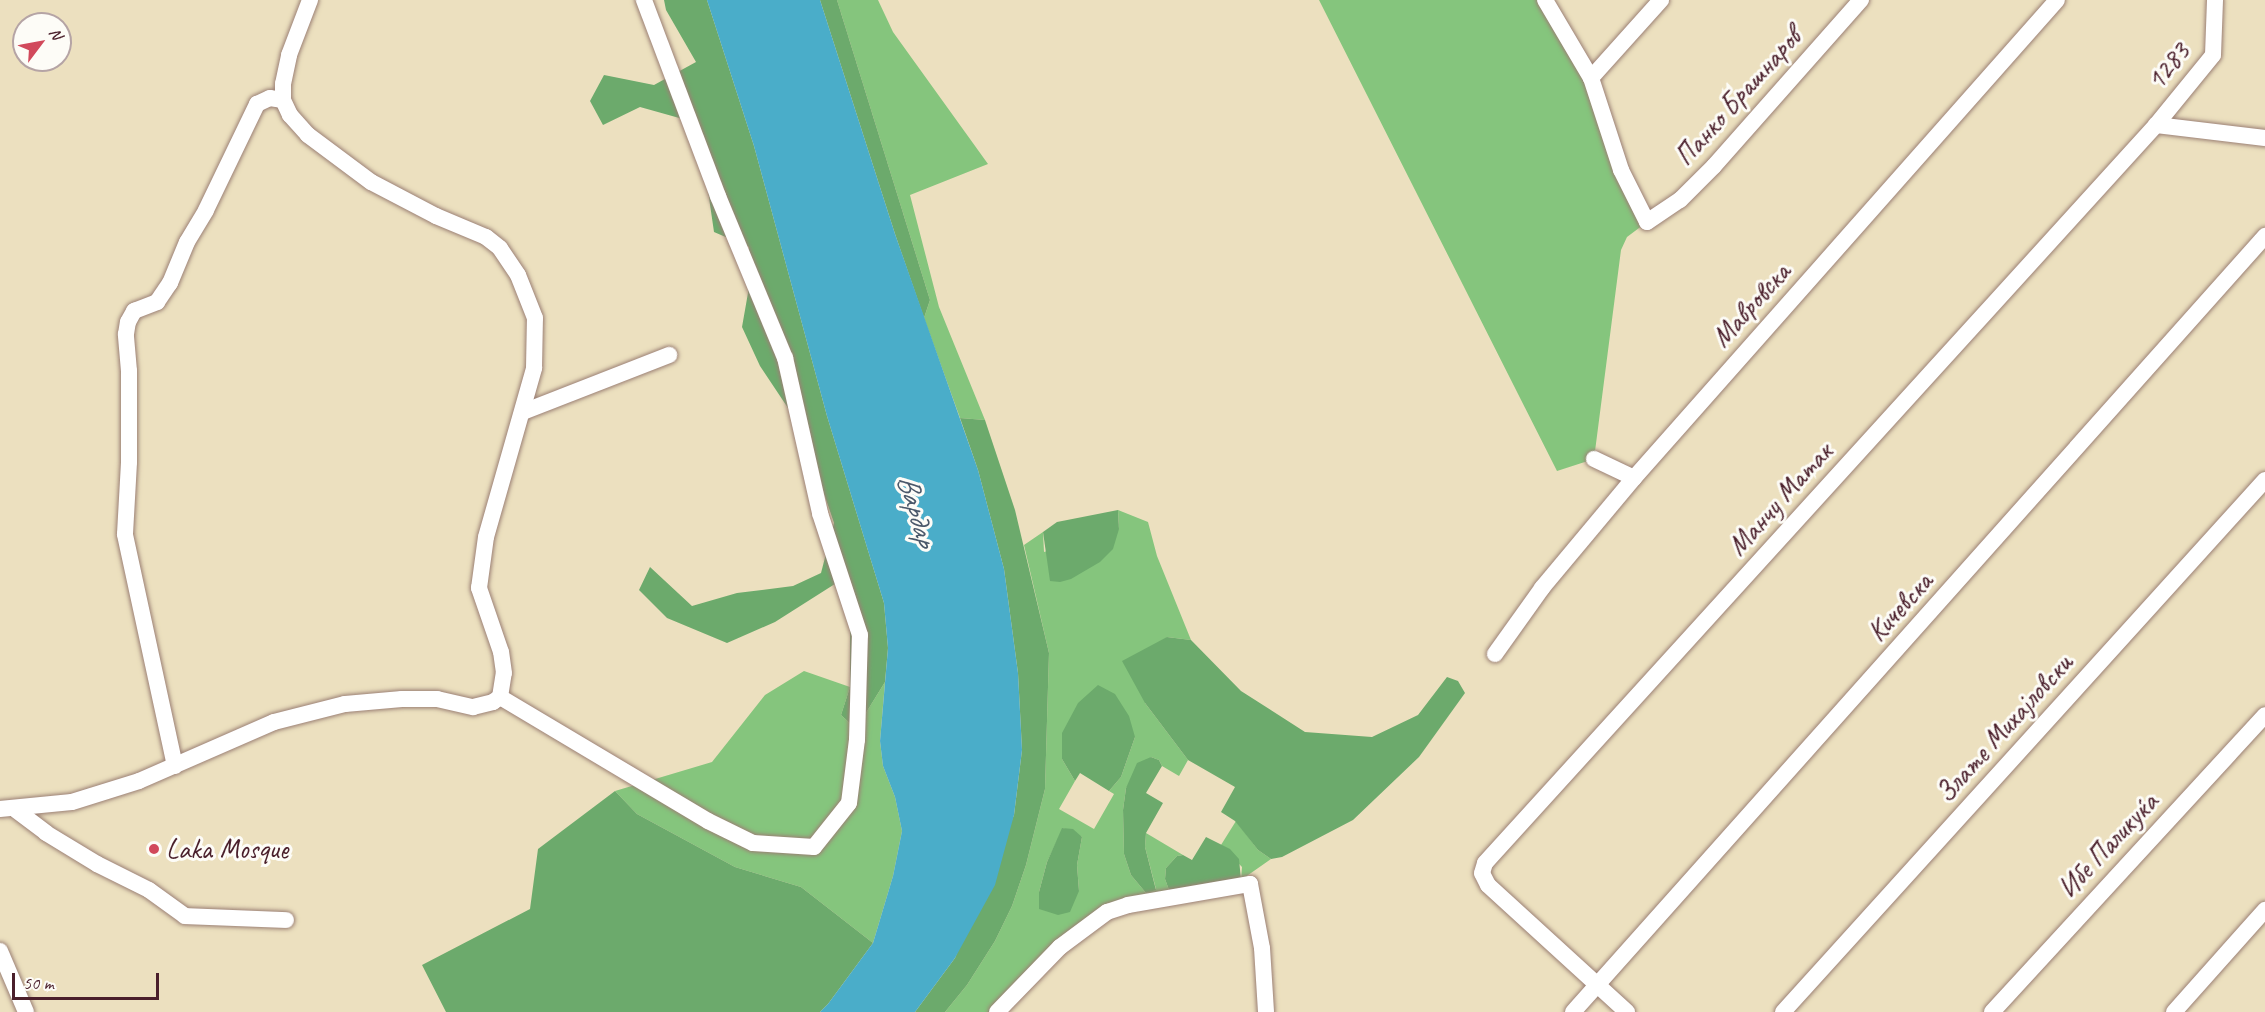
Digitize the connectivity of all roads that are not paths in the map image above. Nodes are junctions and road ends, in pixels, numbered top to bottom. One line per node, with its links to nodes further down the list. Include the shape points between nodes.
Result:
1 (310, 0): 9 (street, via 289,55)
2 (644, 0): 19 (street, via 785,358 820,513 860,635 857,740 849,803 814,847 753,843 708,821)
3 (1545, 0): 8 (street)
4 (1661, 0): 8 (street)
5 (1860, 0): 8 (street, Панко Брашнаров, via 1714,166 1680,200 1647,222 1621,170)
6 (2057, 0): 16 (street, Мавровска)
7 (2215, 0): 10 (street, 1283, via 2213,55)
8 (1591, 78)
9 (283, 100): 14 (street, via 290,115 308,135 371,182 486,237 500,248 518,275 535,318 534,368); 21 (street, via 270,98 257,104 206,210 186,242 170,283 157,302 134,311 126,334 129,462 125,534)
10 (2156, 125): 11 (street); 26 (street, Манчу Матак, via 1485,863 1482,873 1488,885)
11 (2265, 138)
12 (2265, 236): 26 (street, Кичевска)
13 (669, 355): 14 (street)
14 (523, 412): 19 (street, via 486,537 479,588 501,652 504,673)
15 (1594, 459): 16 (street)
16 (1634, 478): 18 (street, Мавровска, via 1542,588)
17 (2265, 480): 32 (street, Злате Михајловски)
18 (1495, 654)
19 (500, 697): 21 (street, via 473,706 437,699 345,704 274,722)
20 (2265, 715): 33 (street, Ибе Паликуќа)
21 (175, 766): 22 (street, via 72,802)
22 (8, 810): 24 (street, via 97,864 149,890 185,916)
23 (2265, 910): 34 (street)
24 (286, 920)
25 (0, 951): 27 (street)
26 (1598, 983): 30 (street, Кичевска); 31 (street)
27 (26, 1012)
28 (997, 1012): 29 (street, via 1060,947 1107,912 1250,884 1262,948)
29 (1266, 1012)
30 (1573, 1012)
31 (1628, 1012)
32 (1784, 1012)
33 (1992, 1012)
34 (2174, 1012)

